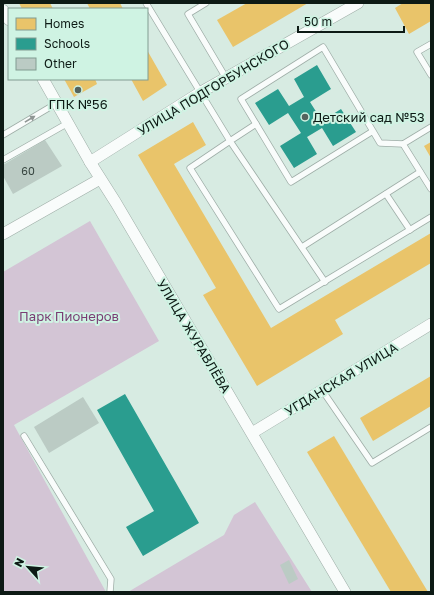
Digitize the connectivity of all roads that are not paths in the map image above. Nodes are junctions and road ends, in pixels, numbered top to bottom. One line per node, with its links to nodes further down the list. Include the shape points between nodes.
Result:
1 (146, 3): 8 (lane)
2 (206, 3): 6 (lane, via 188,14)
3 (358, 3): 6 (street, УЛИЦА ПОДГОРБУНСКОГО)
4 (431, 44): 5 (lane, via 417,52)
5 (431, 74)
6 (226, 78): 8 (street, УЛИЦА ПОДГОРБУНСКОГО)
7 (45, 80): 9 (street, УЛИЦА ЖУРАВЛЁВА)
8 (201, 92): 15 (lane); 18 (street, УЛИЦА ПОДГОРБУНСКОГО)
9 (57, 103): 10 (street, УЛИЦА ЖУРАВЛЁВА); 14 (lane, one-way to 9)
10 (68, 123): 17 (lane); 18 (street, УЛИЦА ЖУРАВЛЁВА)
11 (256, 124): 13 (lane, via 291,182); 13 (lane, via 241,99 323,47); 15 (lane)
12 (431, 127): 16 (lane)
13 (373, 131): 16 (lane, via 380,143)
14 (3, 135)
15 (230, 141): 26 (lane); 27 (lane, via 190,168 279,310)
16 (403, 144): 19 (lane)
17 (3, 160)
18 (90, 162): 20 (street, УЛИЦА ЖУРАВЛЁВА)
19 (420, 172): 21 (lane); 22 (lane)
20 (100, 179): 25 (street); 31 (street, УЛИЦА ЖУРАВЛЁВА)
21 (431, 188)
22 (386, 194): 24 (lane); 26 (lane)
23 (431, 217): 24 (lane)
24 (410, 230): 27 (lane)
25 (3, 234)
26 (302, 247): 27 (lane)
27 (325, 282)
28 (431, 324): 29 (street, УГДАНСКАЯ УЛИЦА)
29 (322, 390): 30 (lane, via 372,463); 31 (street, УГДАНСКАЯ УЛИЦА)
30 (431, 427)
31 (252, 433): 34 (street, УЛИЦА ЖУРАВЛЁВА)
32 (24, 436): 33 (lane, via 111,579)
33 (110, 592)
34 (345, 592)

